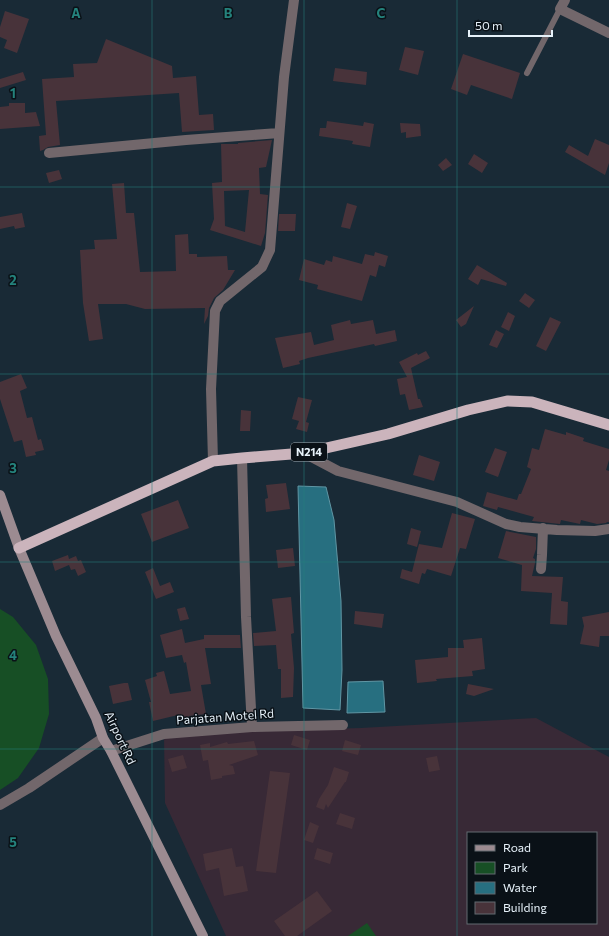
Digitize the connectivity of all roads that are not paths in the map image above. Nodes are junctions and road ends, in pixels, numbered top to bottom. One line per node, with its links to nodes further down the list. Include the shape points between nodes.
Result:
1 (294, 0): 6 (street)
2 (566, 0): 3 (street)
3 (560, 9): 4 (street); 5 (lane)
4 (609, 33)
5 (527, 73)
6 (279, 133): 7 (street); 11 (street, via 270,250 262,267 220,301 215,311)
7 (49, 153)
8 (609, 425): 9 (highway, N214, via 532,402 507,401 388,434)
9 (304, 453): 10 (highway, N214); 13 (street, via 338,471 457,502 506,524)
10 (242, 458): 11 (highway, N214); 18 (street)
11 (213, 461): 15 (highway, N214)
12 (0, 495): 15 (main road, Airport Rd)
13 (543, 528): 14 (street, via 594,531); 16 (street)
14 (609, 529)
15 (19, 548): 19 (main road, Airport Rd)
16 (540, 569)
17 (343, 725): 18 (street, Parjatan Motel Rd)
18 (252, 727): 20 (street, Parjatan Motel Rd, via 164,734)
19 (103, 738): 20 (main road, Airport Rd); 21 (street)
20 (111, 751): 22 (main road, Airport Rd)
21 (0, 805)
22 (203, 936)

